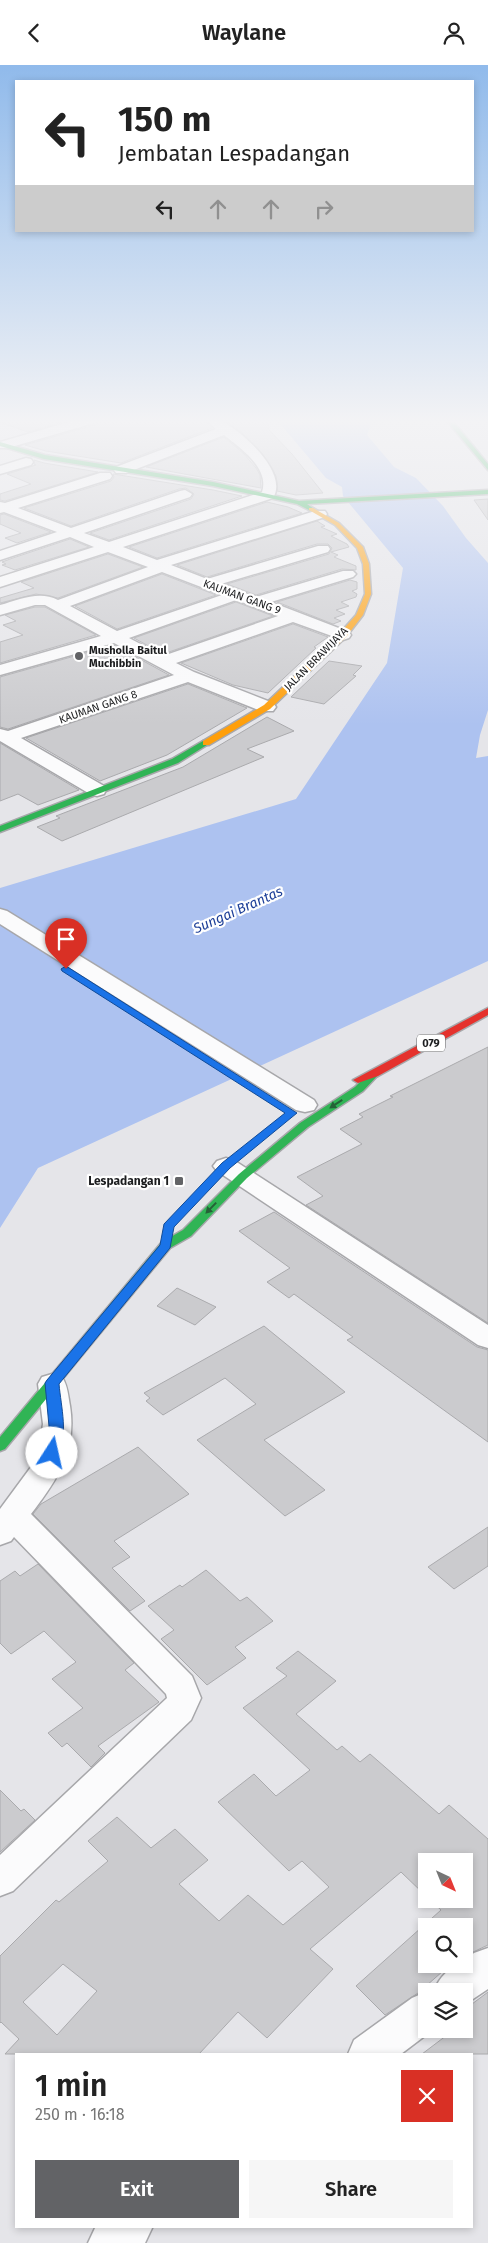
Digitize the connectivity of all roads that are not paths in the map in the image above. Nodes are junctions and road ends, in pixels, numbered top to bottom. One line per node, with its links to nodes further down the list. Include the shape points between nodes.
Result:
1 (41, 522): 6 (street, KAUMAN GANG 9)
2 (101, 522): 6 (street)
3 (184, 522): 7 (street)
4 (283, 522): 10 (street)
5 (335, 522): 19 (main road, JALAN BRAWIJAYA, via 355,540 366,563 368,594)
6 (70, 532): 7 (street, KAUMAN GANG 9); 9 (street)
7 (107, 546): 10 (street, KAUMAN GANG 9); 12 (street)
8 (323, 549): 13 (street)
9 (0, 556)
10 (159, 566): 13 (street, KAUMAN GANG 9); 16 (street)
11 (348, 574): 15 (street)
12 (0, 583)
13 (206, 584): 14 (street, KAUMAN GANG 9)
14 (236, 595): 15 (street, KAUMAN GANG 9); 20 (street)
15 (256, 602): 18 (street, KAUMAN GANG 9)
16 (59, 605): 17 (street, via 43,599); 20 (street)
17 (0, 610)
18 (293, 616): 19 (street, KAUMAN GANG 9); 21 (street)
19 (343, 635): 24 (main road, JALAN BRAWIJAYA)
20 (116, 637): 21 (street); 22 (street)
21 (162, 662): 23 (street)
22 (0, 671)
23 (188, 676): 24 (street); 25 (street, KAUMAN GANG 8)
24 (267, 707): 26 (main road, JALAN BRAWIJAYA, via 175,761)
25 (4, 736): 26 (street)
26 (97, 790): 27 (main road, JALAN BRAWIJAYA)
27 (0, 829)
28 (0, 915): 29 (street, via 297,1104)
29 (0, 927)
30 (488, 1011): 31 (main road, 079)
31 (374, 1074): 32 (main road, 079); 33 (main road, 079, one-way to 33, via 359,1089 304,1125)
32 (346, 1084)
33 (230, 1168): 35 (main road, 079, one-way to 35, via 187,1233); 36 (street)
34 (168, 1227): 35 (main road)
35 (166, 1245): 37 (main road, 079)
36 (488, 1338)
37 (52, 1383): 38 (main road, 079); 39 (street, via 57,1437 52,1453 46,1467)
38 (0, 1446)
39 (6, 1524): 40 (street, via 180,1686 184,1702)
40 (0, 1879)
41 (488, 1966): 42 (street)
42 (464, 1983)
43 (418, 2017): 44 (street)
44 (369, 2053)
45 (129, 2228): 46 (street)
46 (110, 2243)

